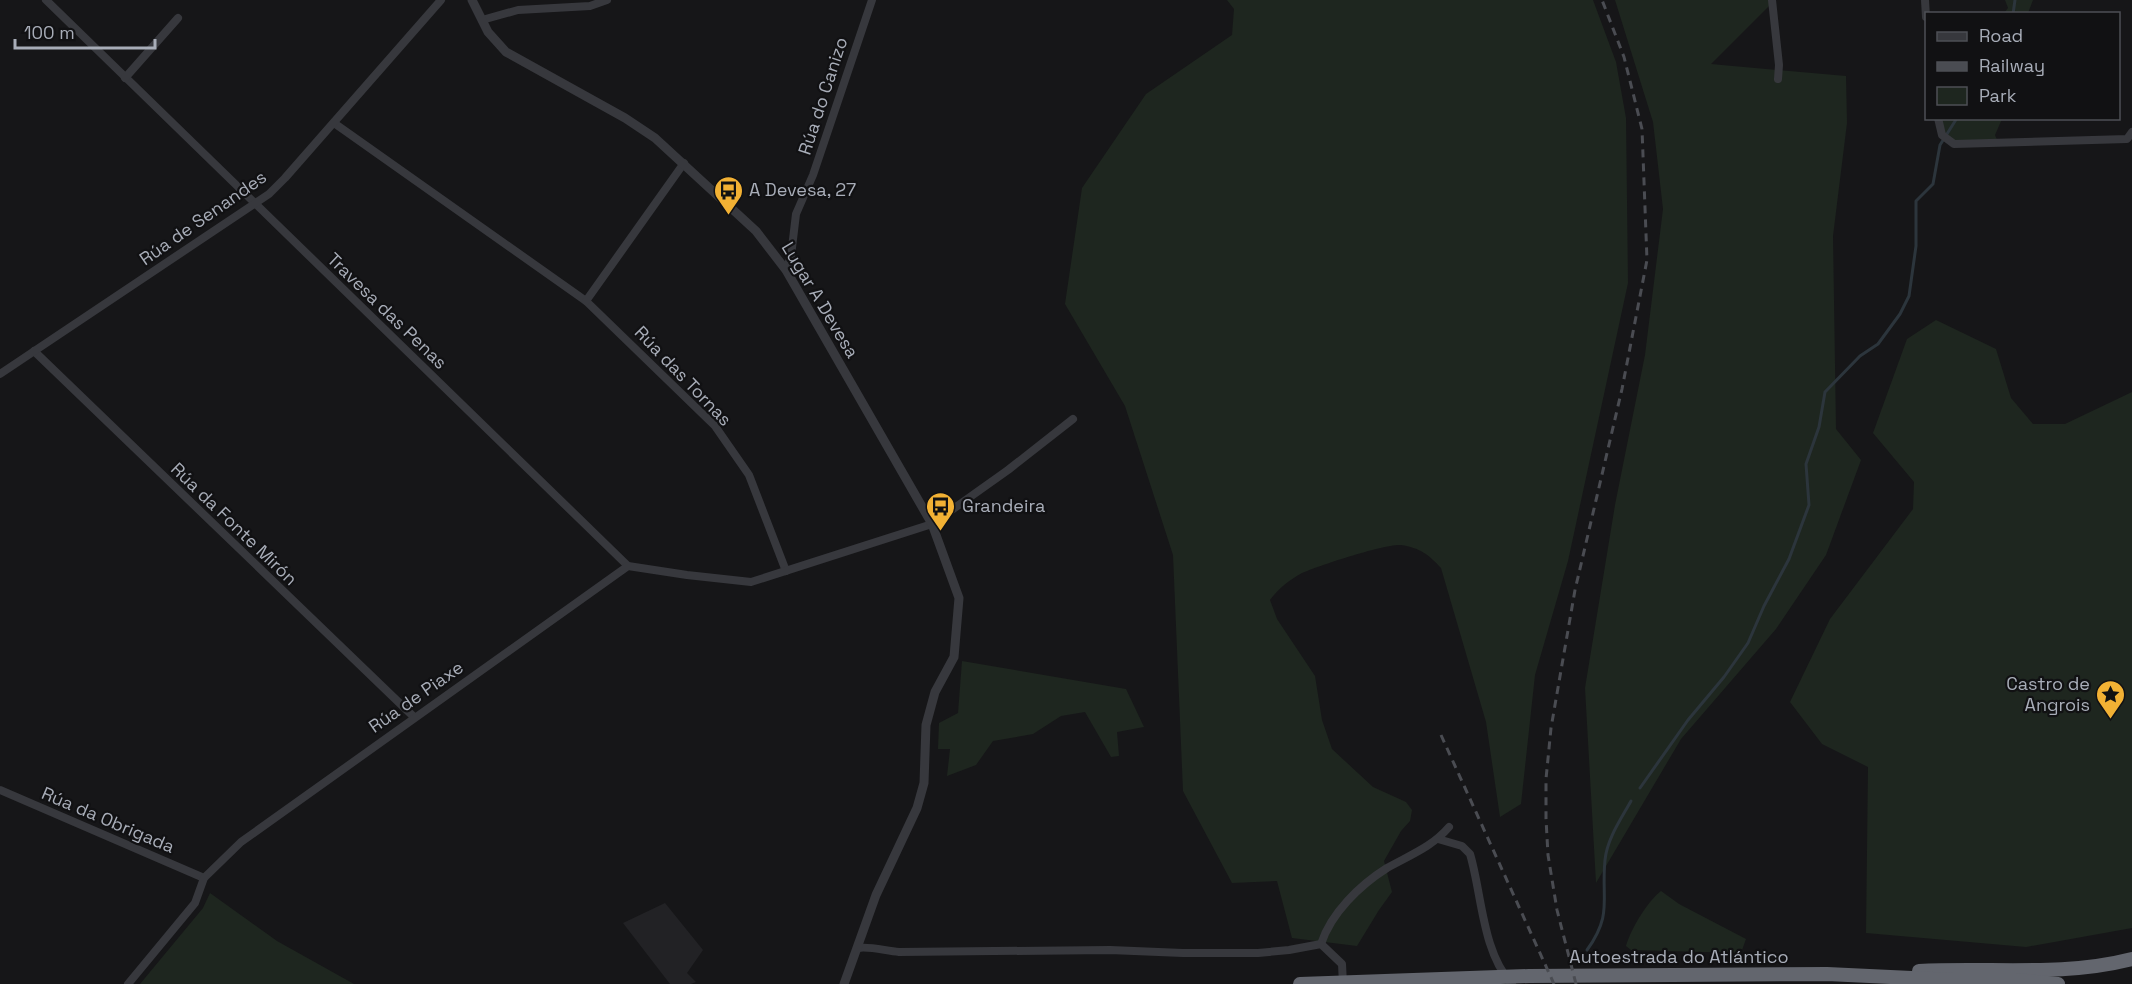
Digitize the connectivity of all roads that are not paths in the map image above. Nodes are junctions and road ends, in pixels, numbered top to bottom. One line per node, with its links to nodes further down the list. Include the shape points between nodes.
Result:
1 (46, 0): 9 (street, Travesa das Penas)
2 (441, 0): 12 (street, Rúa de Senandes)
3 (472, 0): 8 (street, Lugar A Devesa)
4 (607, 0): 8 (street, via 590,6 518,10)
5 (872, 0): 16 (street, Rúa do Canizo, via 796,214)
6 (1772, 0): 10 (street)
7 (178, 18): 9 (street)
8 (482, 20): 14 (street, Lugar A Devesa, via 506,52 636,124)
9 (125, 78): 15 (street, Travesa das Penas)
10 (1778, 79)
11 (1938, 120): 13 (street, via 1942,135 1954,144 2127,139)
12 (334, 123): 15 (street, Rúa de Senandes, via 285,178); 17 (street, Rúa das Tornas)
13 (2132, 132)
14 (684, 163): 16 (street, Lugar A Devesa, via 756,231); 17 (street)
15 (254, 204): 18 (street, Rúa de Senandes); 22 (street, Travesa das Penas)
16 (786, 270): 21 (street, Lugar A Devesa)
17 (586, 301): 23 (street, Rúa das Tornas, via 715,426 749,475)
18 (34, 351): 19 (street, Rúa de Senandes); 24 (street, Rúa da Fonte Mirón)
19 (0, 374)
20 (1073, 419): 21 (street)
21 (932, 524): 23 (street); 30 (street, Lugar A Devesa, via 959,598 954,657 935,692 926,725 924,783 917,808 876,895)
22 (628, 566): 23 (street, via 751,582); 24 (street, Rúa de Piaxe)
23 (786, 571)
24 (414, 717): 28 (street, Rúa de Piaxe, via 240,842)
25 (0, 790): 28 (street, Rúa da Obrigada)
26 (1449, 826): 27 (street)
27 (1438, 839): 29 (street, via 1363,885 1326,928); 37 (street, via 1462,846 1470,854 1483,920 1494,953)
28 (204, 878): 33 (street, Rúa de Piaxe, via 195,903)
29 (1321, 944): 30 (street, via 1258,953 899,952 867,947); 36 (street, via 1342,964)
30 (857, 951): 34 (street, Lugar A Devesa)
31 (2132, 958): 32 (highway, via 2103,966 2060,969)
32 (1848, 975): 35 (highway, Autoestrada do Atlántico, via 1529,976); 38 (highway, Autoestrada do Atlántico)
33 (128, 984)
34 (844, 984)
35 (1300, 984)
36 (1343, 984)
37 (1512, 984)
38 (2058, 984)

